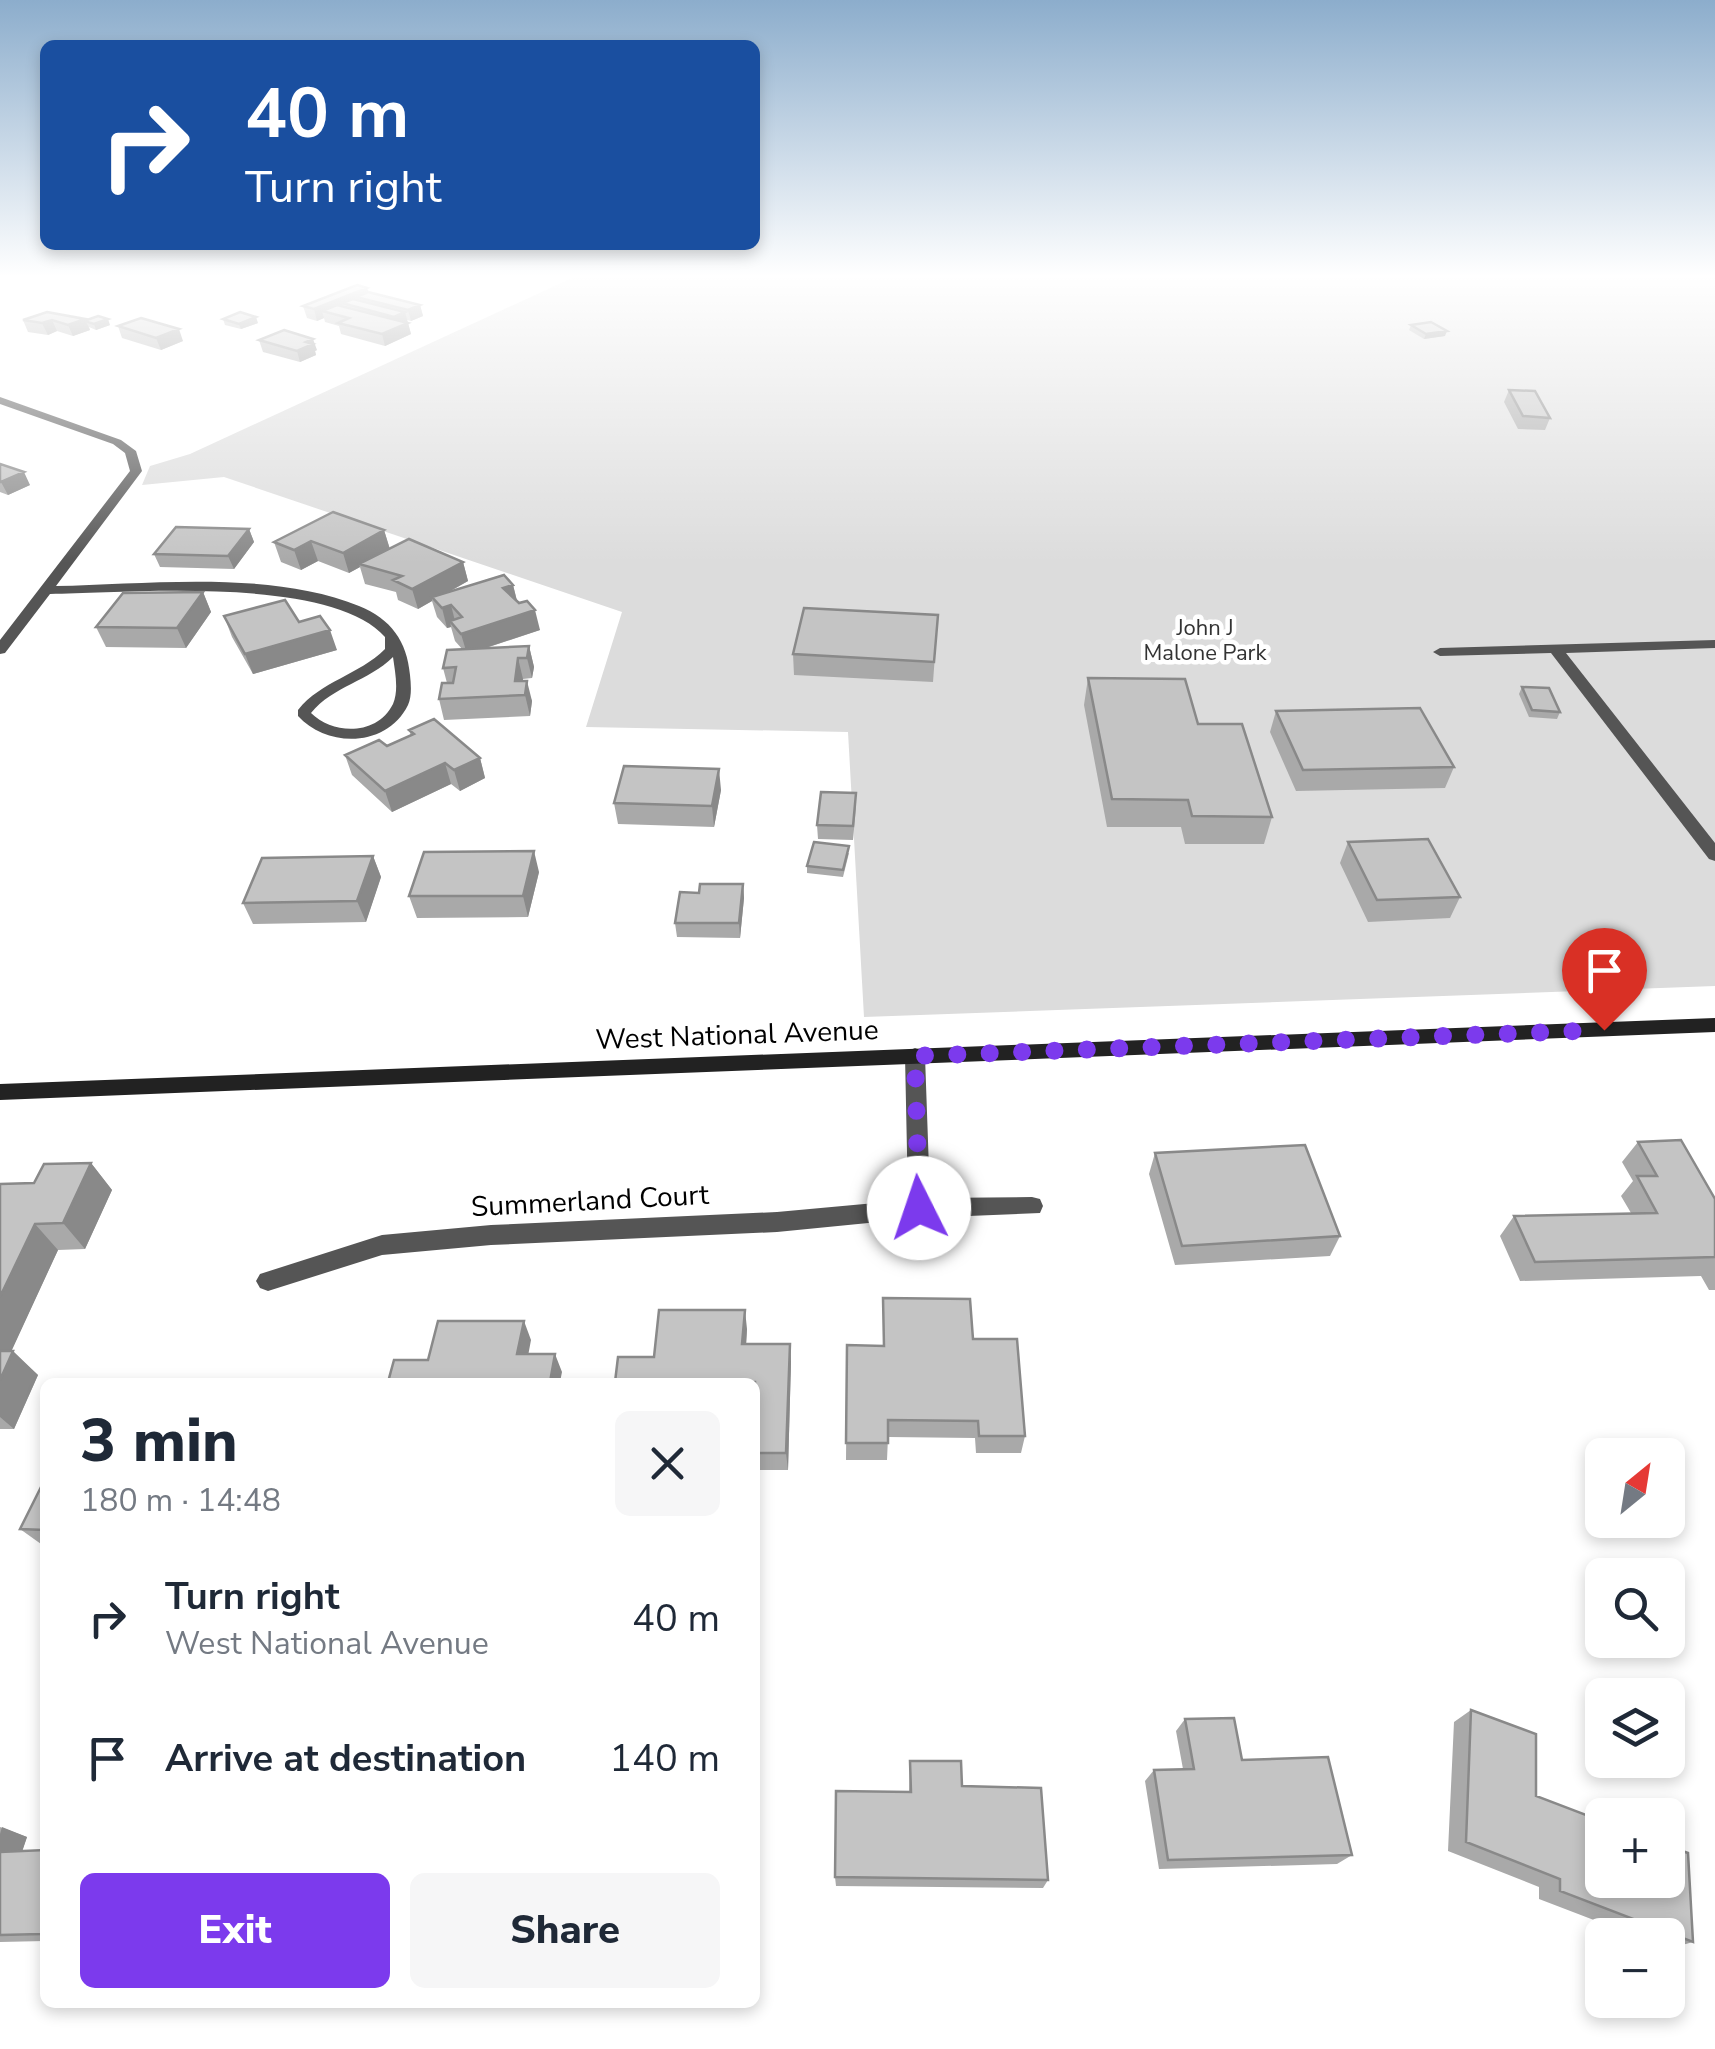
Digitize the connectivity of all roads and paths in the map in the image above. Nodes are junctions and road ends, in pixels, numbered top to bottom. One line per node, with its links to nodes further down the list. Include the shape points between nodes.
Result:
1 (0, 400): 2 (street, via 117,442 130,451 136,471)
2 (46, 590): 3 (street, via 268,589 343,608 384,627); 6 (street)
3 (391, 638): 3 (street, via 383,661 309,703 308,719 341,735 373,728 400,708 401,653)
4 (1715, 644): 5 (street)
5 (1555, 649): 7 (street); 8 (street)
6 (0, 650)
7 (1440, 652)
8 (1715, 854)
9 (1715, 1025): 10 (main road, West National Avenue)
10 (915, 1056): 11 (main road, West National Avenue); 13 (street)
11 (0, 1092)
12 (1032, 1206): 13 (street, Summerland Court)
13 (919, 1208): 14 (street, Summerland Court, via 382,1245)
14 (268, 1280)

